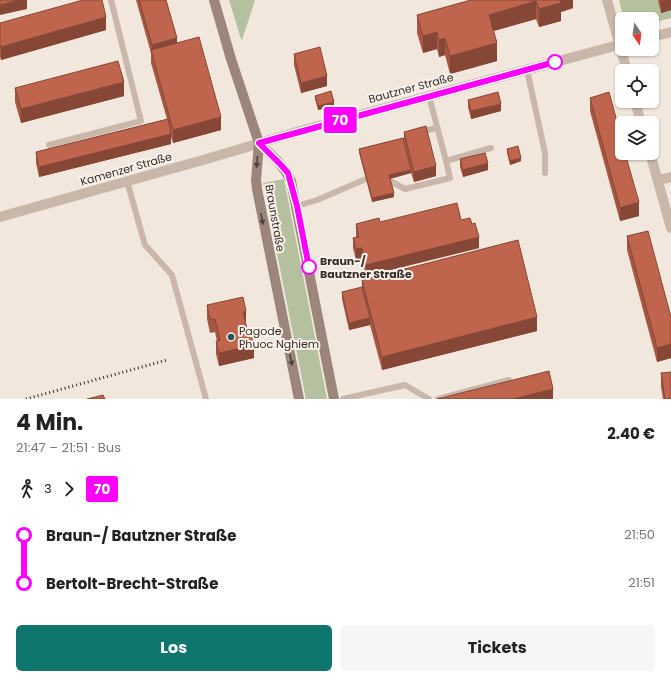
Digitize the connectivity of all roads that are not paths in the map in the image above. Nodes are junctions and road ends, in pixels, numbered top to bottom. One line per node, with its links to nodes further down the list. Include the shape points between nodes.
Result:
1 (111, 0): 13 (lane, via 141,121)
2 (214, 0): 12 (main road)
3 (607, 0): 4 (street)
4 (615, 25)
5 (671, 32): 6 (street)
6 (659, 35)
7 (615, 46): 8 (street, Bautzner Straße)
8 (527, 70): 9 (street, Bautzner Straße); 17 (lane, via 545,153)
9 (429, 96): 10 (lane); 12 (street, Bautzner Straße)
10 (437, 128): 11 (lane); 16 (lane)
11 (416, 133)
12 (259, 143): 22 (street, Kamenzer Straße); 23 (main road, Braunstraße, via 288,173); 28 (main road, Braunstraße, one-way to 28, via 257,189)
13 (49, 145)
14 (491, 148): 16 (lane)
15 (652, 160): 20 (street)
16 (446, 161): 21 (lane, via 450,178 405,189)
17 (545, 173)
18 (671, 177): 20 (street)
19 (366, 179): 23 (lane)
20 (658, 180): 25 (street)
21 (390, 181)
22 (128, 182): 24 (street, Kamenzer Straße); 27 (lane, via 146,245 172,275)
23 (297, 206): 29 (main road, Braunstraße)
24 (0, 216)
25 (671, 228)
26 (509, 380): 32 (lane)
27 (206, 399)
28 (299, 399)
29 (334, 399)
30 (343, 399): 31 (lane, via 405,385)
31 (429, 399)
32 (438, 399)

